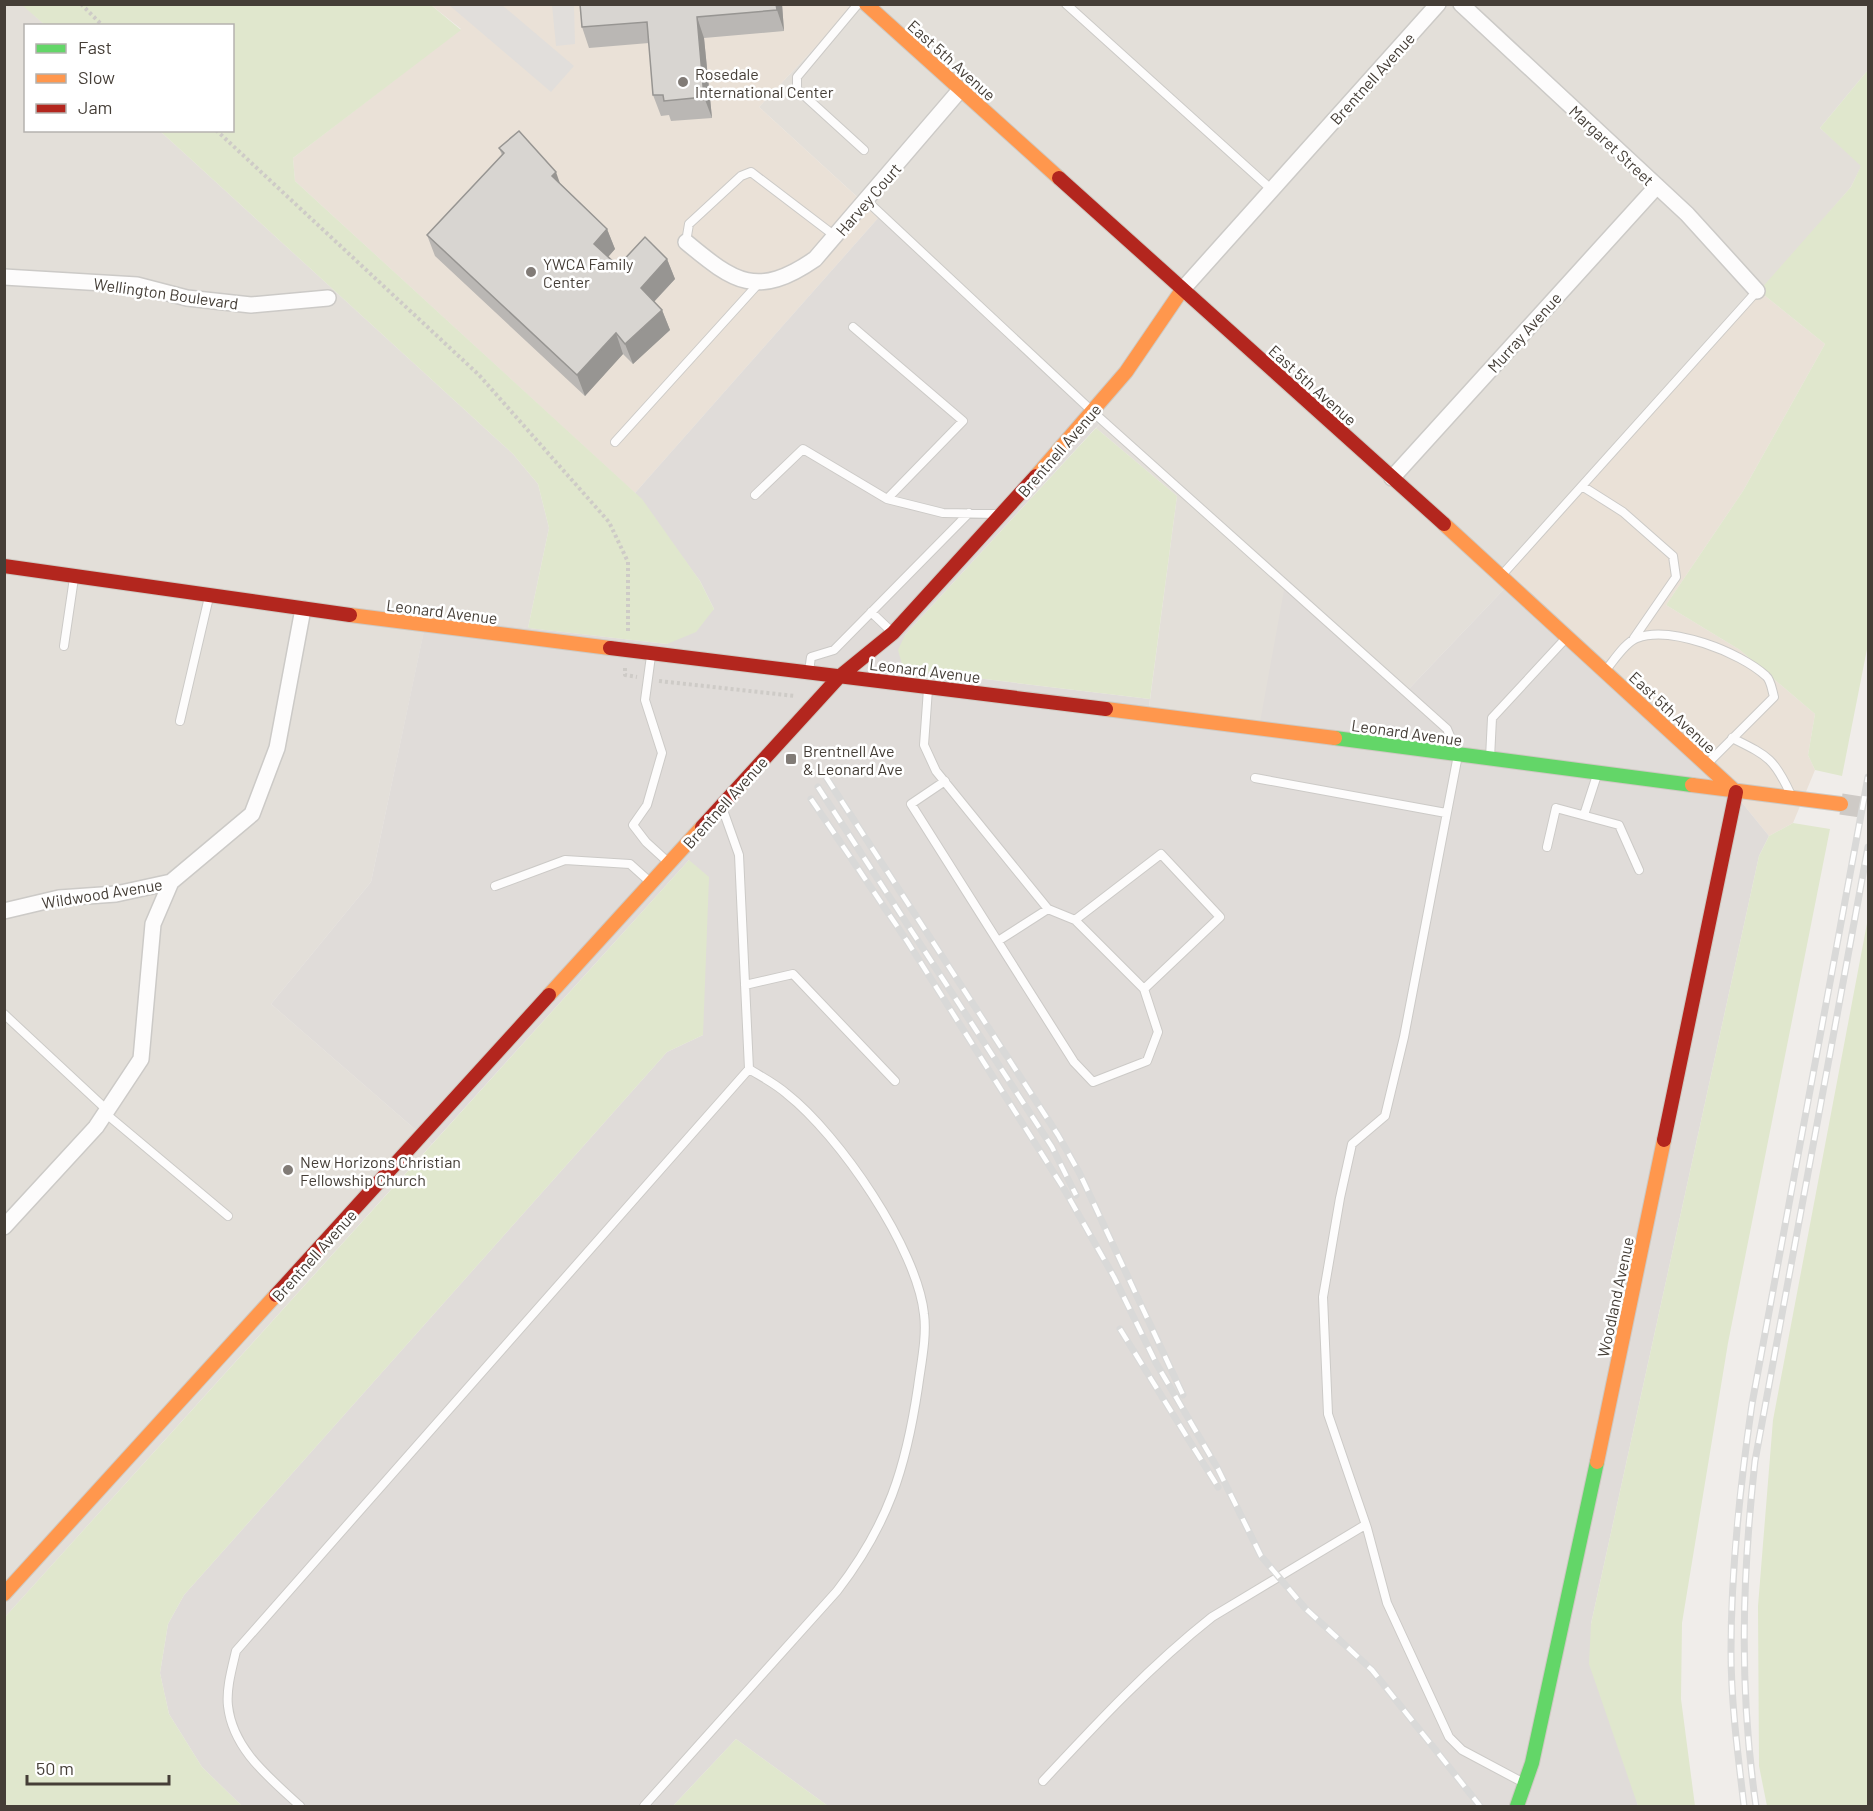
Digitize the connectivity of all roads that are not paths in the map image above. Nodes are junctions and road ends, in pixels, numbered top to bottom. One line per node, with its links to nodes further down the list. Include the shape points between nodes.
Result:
1 (858, 4): 7 (lane, via 797,77 797,89)
2 (866, 4): 6 (street, East 5th Avenue)
3 (1066, 4): 9 (lane)
4 (1438, 4): 9 (street, Brentnell Avenue)
5 (1461, 4): 8 (street, Margaret Street)
6 (960, 90): 10 (street, Harvey Court); 15 (street, East 5th Avenue)
7 (864, 150)
8 (1657, 186): 16 (street, Margaret Street, via 1687,213); 21 (street, Murray Avenue)
9 (1272, 190): 15 (street, Brentnell Avenue)
10 (867, 201): 11 (street, Harvey Court); 19 (lane)
11 (835, 236): 12 (lane, via 751,172 741,176 689,224); 14 (street, Harvey Court, via 815,260 790,276)
12 (686, 242): 14 (street, Harvey Court, via 719,269 739,279)
13 (4, 277): 17 (street, Wellington Boulevard, via 137,285 187,298 251,305)
14 (759, 282): 20 (lane)
15 (1182, 290): 19 (street, Brentnell Avenue, via 1126,372); 21 (street, East 5th Avenue)
16 (1757, 291): 22 (lane)
17 (328, 298)
18 (853, 327): 24 (lane, via 963,421)
19 (1093, 412): 26 (street, Brentnell Avenue); 44 (lane, via 1447,729)
20 (615, 442)
21 (1392, 478): 28 (street, East 5th Avenue)
22 (1582, 486): 28 (lane); 35 (lane, via 1623,513 1673,556 1676,577)
23 (755, 495): 24 (lane, via 802,449)
24 (887, 499): 25 (lane, via 943,513)
25 (969, 513): 26 (lane); 32 (lane)
26 (1002, 514): 33 (street, Brentnell Avenue)
27 (4, 566): 29 (street, Leonard Avenue)
28 (1501, 576): 34 (street, East 5th Avenue)
29 (74, 577): 30 (street, Leonard Avenue); 36 (lane)
30 (209, 597): 31 (street, Leonard Avenue); 42 (lane)
31 (303, 609): 37 (street, Leonard Avenue); 59 (street, Wildwood Avenue, via 277,748 252,814)
32 (871, 612): 33 (lane); 39 (lane, via 834,650 811,657)
33 (893, 633): 40 (street, Brentnell Avenue)
34 (1567, 637): 38 (street, East 5th Avenue); 45 (lane, via 1492,718)
35 (1635, 638): 38 (lane); 43 (lane, via 1660,633 1699,642 1742,659 1768,677 1774,697)
36 (64, 646)
37 (651, 654): 39 (street, Leonard Avenue); 57 (lane, via 645,700 662,753 647,805 633,825)
38 (1604, 671): 46 (street, East 5th Avenue)
39 (809, 673): 40 (street, Leonard Avenue)
40 (839, 676): 41 (street, Leonard Avenue); 53 (street, Brentnell Avenue)
41 (928, 687): 44 (street, Leonard Avenue); 49 (lane, via 924,745)
42 (180, 721)
43 (1732, 738): 46 (lane); 51 (lane, via 1763,753 1777,766)
44 (1458, 755): 45 (street, Leonard Avenue); 54 (lane)
45 (1490, 760): 47 (street, Leonard Avenue)
46 (1706, 765): 50 (street, East 5th Avenue)
47 (1597, 774): 50 (street, Leonard Avenue); 55 (lane)
48 (1255, 778): 54 (lane)
49 (945, 781): 62 (lane); 65 (lane, via 911,804)
50 (1736, 792): 51 (street, Leonard Avenue); 77 (street, Woodland Avenue, via 1561,1634)
51 (1792, 799): 52 (street, Leonard Avenue)
52 (1841, 804)
53 (722, 806): 57 (street, Brentnell Avenue); 66 (lane, via 738,855)
54 (1446, 813): 74 (lane, via 1404,1037 1384,1116 1352,1144 1323,1297 1328,1414)
55 (1584, 816): 56 (lane, via 1556,808); 58 (lane, via 1619,825)
56 (1547, 848)
57 (669, 863): 60 (street, Brentnell Avenue)
58 (1639, 870)
59 (171, 882): 63 (street, Wildwood Avenue, via 116,894 59,898); 71 (street, via 153,924 141,1059)
60 (651, 883): 61 (lane, via 630,864 565,860); 75 (street, Brentnell Avenue)
61 (495, 886)
62 (1048, 909): 64 (lane); 65 (lane)
63 (4, 911)
64 (1075, 920): 67 (lane); 67 (lane, via 1161,854 1220,917)
65 (998, 941): 67 (lane, via 1074,1062 1094,1082 1147,1061 1158,1032)
66 (745, 985): 69 (lane); 70 (lane, via 793,974)
67 (1144, 989)
68 (4, 1014): 71 (lane)
69 (749, 1069): 78 (lane, via 236,1651 228,1706 237,1740); 79 (lane, via 788,1094 833,1138 891,1226 915,1271 924,1315 921,1366 910,1437 893,1498 864,1557)
70 (895, 1082)
71 (106, 1112): 72 (lane); 73 (street)
72 (228, 1216)
73 (4, 1227)
74 (1365, 1525): 76 (lane, via 1199,1628 1127,1692); 77 (lane, via 1387,1603 1449,1737 1462,1750)
75 (4, 1594)
76 (1043, 1781)
77 (1525, 1784): 80 (street, Woodland Avenue)
78 (300, 1806)
79 (644, 1806)
80 (1517, 1806)

